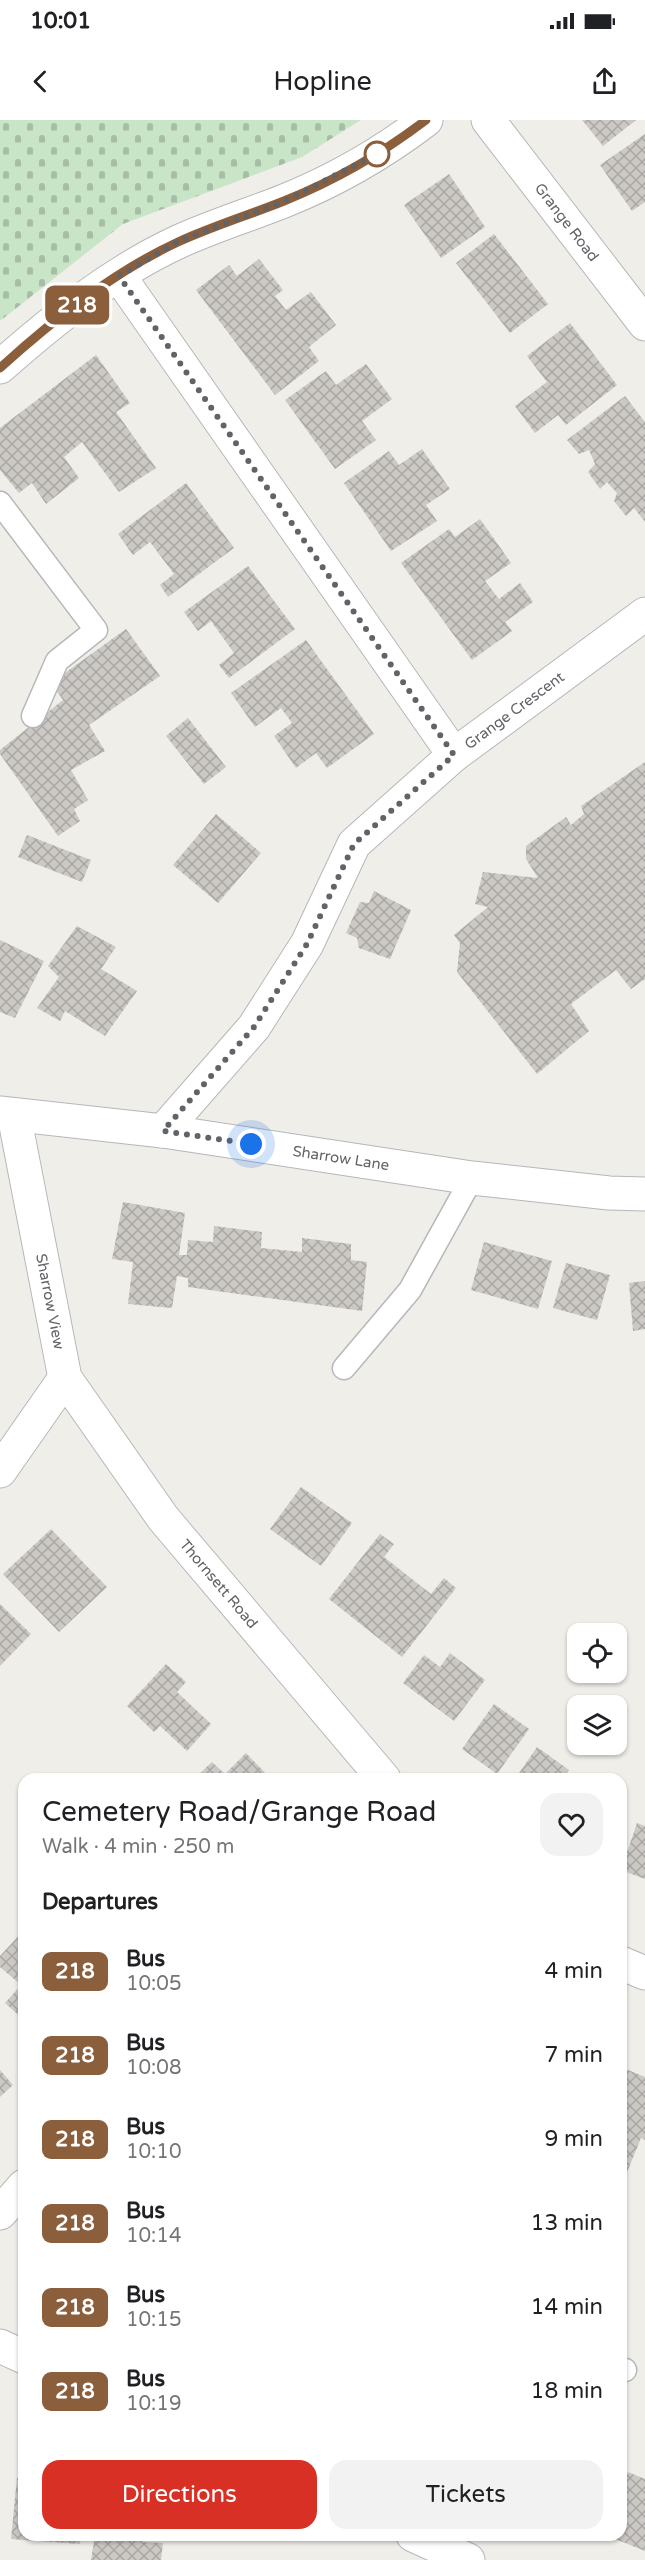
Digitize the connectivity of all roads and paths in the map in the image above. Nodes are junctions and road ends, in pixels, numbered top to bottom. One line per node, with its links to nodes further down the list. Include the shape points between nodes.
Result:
1 (426, 120): 3 (street, via 377,154 317,185 177,242)
2 (488, 120): 4 (street, Grange Road)
3 (119, 276): 5 (street, via 40,332); 9 (street)
4 (645, 324)
5 (0, 368)
6 (0, 503): 8 (lane, via 96,630 57,661)
7 (645, 614): 9 (street, Grange Crescent)
8 (33, 716)
9 (454, 755): 11 (street, Grange Crescent, via 354,844 307,944 254,1027)
10 (7, 1114): 11 (street, Sharrow Lane); 15 (street, Sharrow View)
11 (163, 1131): 12 (street, Sharrow Lane)
12 (472, 1178): 13 (street, Sharrow Lane); 14 (lane, via 410,1290)
13 (645, 1194)
14 (344, 1368)
15 (65, 1378): 16 (street); 17 (street, Thornsett Road, via 163,1518)
16 (0, 1471)
17 (379, 1773)
18 (627, 1966): 19 (street)
19 (645, 1973)
20 (18, 2193): 21 (street)
21 (0, 2213)
22 (0, 2346): 23 (street)
23 (18, 2354)
24 (433, 2541): 25 (street)
25 (459, 2549)

